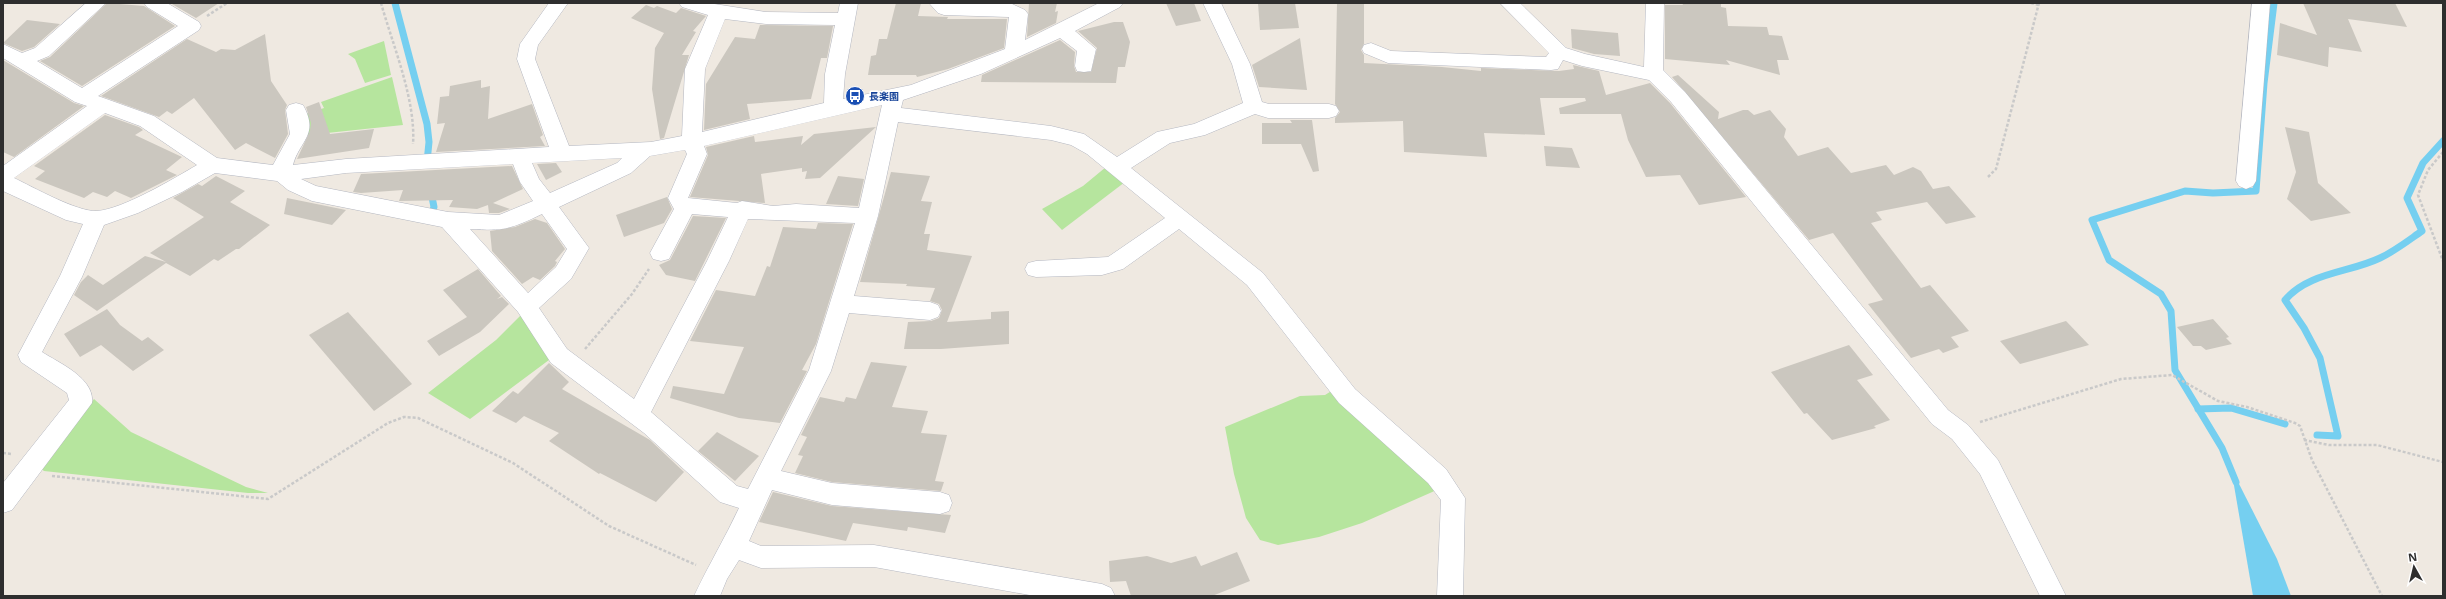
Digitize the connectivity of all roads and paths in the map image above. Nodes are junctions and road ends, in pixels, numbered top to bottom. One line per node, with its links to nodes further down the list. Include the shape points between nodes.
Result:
1 (97, 3): 22 (street, via 42,52)
2 (152, 3): 25 (street, via 192,26)
3 (381, 3): 37 (path, via 415,137)
4 (559, 3): 35 (street, via 529,44 526,59)
5 (688, 3): 16 (street)
6 (938, 3): 20 (street, via 944,9 1010,10 1019,14)
7 (1114, 3): 17 (street)
8 (1212, 3): 28 (street, via 1241,64)
9 (1509, 3): 21 (street)
10 (1655, 3): 24 (street)
11 (2031, 3): 13 (path)
12 (2261, 3): 43 (street)
13 (2039, 4): 42 (path, via 1996,169)
14 (764, 10): 15 (street); 16 (street)
15 (847, 11): 29 (street, via 835,74)
16 (719, 12): 32 (street, via 695,69)
17 (1062, 30): 20 (street); 23 (street, via 1087,49)
18 (1371, 49): 21 (street, via 1388,57 1550,64)
19 (3, 50): 22 (street)
20 (1014, 52): 27 (street, via 928,86)
21 (1559, 52): 24 (street, via 1582,60 1647,74)
22 (20, 61): 25 (street)
23 (1084, 66)
24 (1653, 72): 60 (street, via 1678,98 1890,358 1940,416)
25 (82, 97): 26 (street)
26 (103, 105): 38 (street, via 147,121); 41 (street)
27 (893, 106): 29 (street); 39 (street, via 1077,139); 48 (street)
28 (1254, 106): 31 (street, via 1268,111); 39 (street, via 1198,130 1164,137)
29 (833, 108): 32 (street)
30 (296, 110): 40 (street, via 300,134 283,163)
31 (1329, 111)
32 (692, 142): 33 (street); 46 (street, via 697,154 678,198)
33 (644, 149): 35 (street); 45 (street, via 624,168)
34 (2443, 152): 53 (path, via 2428,170 2418,195)
35 (562, 155): 36 (street)
36 (520, 157): 37 (street); 45 (street, via 530,182)
37 (410, 162): 40 (street)
38 (212, 165): 40 (street); 50 (street, via 175,187 131,208 113,216)
39 (1116, 167): 49 (street)
40 (282, 174): 51 (street, via 295,185 312,193)
41 (3, 176)
42 (1988, 177)
43 (2246, 181)
44 (3, 182): 50 (street, via 73,214)
45 (546, 203): 51 (street, via 499,223); 56 (street, via 578,248 576,257 568,268 547,290)
46 (686, 205): 47 (street); 52 (street)
47 (742, 209): 48 (street, via 773,214 796,212); 59 (street)
48 (868, 216): 55 (street)
49 (1180, 218): 54 (street, via 1115,263 1102,267); 72 (street, via 1255,279 1347,396 1437,476 1453,498)
50 (96, 219): 63 (street, via 71,277 29,355 75,386 81,396 80,403)
51 (448, 220): 56 (street)
52 (661, 253): 58 (path, via 632,294)
53 (2443, 261)
54 (1036, 269)
55 (842, 304): 57 (street); 64 (street, via 820,371)
56 (526, 306): 58 (street, via 559,356)
57 (930, 311)
58 (571, 365): 59 (street)
59 (638, 414): 66 (street, via 729,494)
60 (1960, 432): 61 (path, via 1976,423 2019,408 2121,379 2172,375 2218,401 2277,416 2300,426); 73 (street, via 1989,467)
61 (2304, 439): 62 (path, via 2329,445 2377,445); 74 (path)
62 (2443, 462)
63 (25, 473): 65 (street); 69 (path, via 268,499 388,422 404,417 418,418 513,463 609,526 691,564)
64 (765, 478): 66 (street); 67 (street, via 832,494)
65 (3, 502)
66 (755, 502): 68 (street)
67 (940, 503)
68 (734, 547): 69 (street); 71 (street, via 761,557 874,556)
69 (718, 571): 70 (street)
70 (707, 596)
71 (1102, 596)
72 (1450, 596)
73 (2053, 596)
74 (2382, 596)

